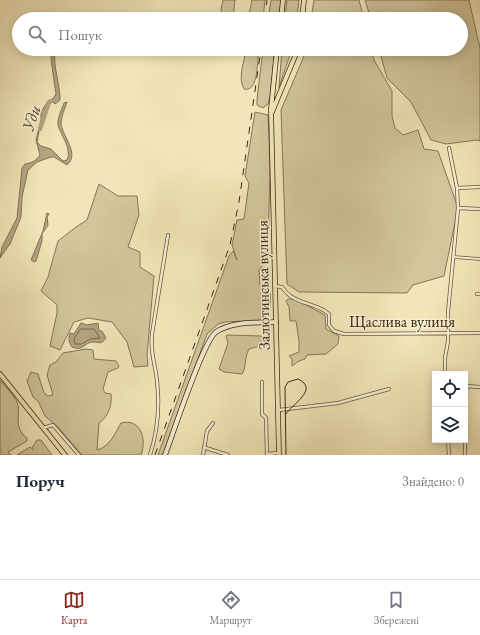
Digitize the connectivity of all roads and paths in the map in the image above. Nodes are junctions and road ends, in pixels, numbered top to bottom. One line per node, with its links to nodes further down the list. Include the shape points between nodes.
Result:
1 (283, 0): 3 (main road)
2 (304, 0): 4 (main road)
3 (282, 12)
4 (303, 12)
5 (276, 56): 7 (main road, Залютинська вулиця)
6 (295, 56): 7 (main road)
7 (272, 114): 16 (main road, Залютинська вулиця)
8 (449, 148): 10 (street)
9 (480, 186): 10 (street)
10 (457, 188): 11 (street)
11 (458, 208): 12 (street); 14 (street)
12 (480, 209)
13 (168, 235): 35 (street, via 151,342 159,403 158,426)
14 (454, 257): 15 (street); 18 (street)
15 (480, 259)
16 (275, 286): 17 (main road, Залютинська вулиця); 18 (street, Щаслива вулиця, via 282,287 287,294 297,300 326,311 329,314 329,325 334,331 344,334)
17 (276, 322): 26 (main road, Залютинська вулиця); 36 (main road, via 237,324 215,332 201,358)
18 (448, 333): 19 (street, Щаслива вулиця); 20 (street)
19 (480, 333)
20 (445, 371)
21 (0, 374): 28 (main road)
22 (262, 382): 39 (street, via 262,414 266,418)
23 (468, 386): 24 (street)
24 (480, 387)
25 (389, 389): 26 (street, via 338,402)
26 (279, 410): 32 (main road, Залютинська вулиця)
27 (213, 423): 31 (street, via 208,431)
28 (43, 428): 33 (main road); 34 (street, via 53,425)
29 (448, 443): 40 (street)
30 (465, 443): 41 (street)
31 (206, 448): 37 (street); 38 (street)
32 (279, 454): 39 (street)
33 (64, 455)
34 (79, 455)
35 (150, 455)
36 (165, 455)
37 (203, 455)
38 (228, 455)
39 (267, 455)
40 (449, 455)
41 (465, 455)

